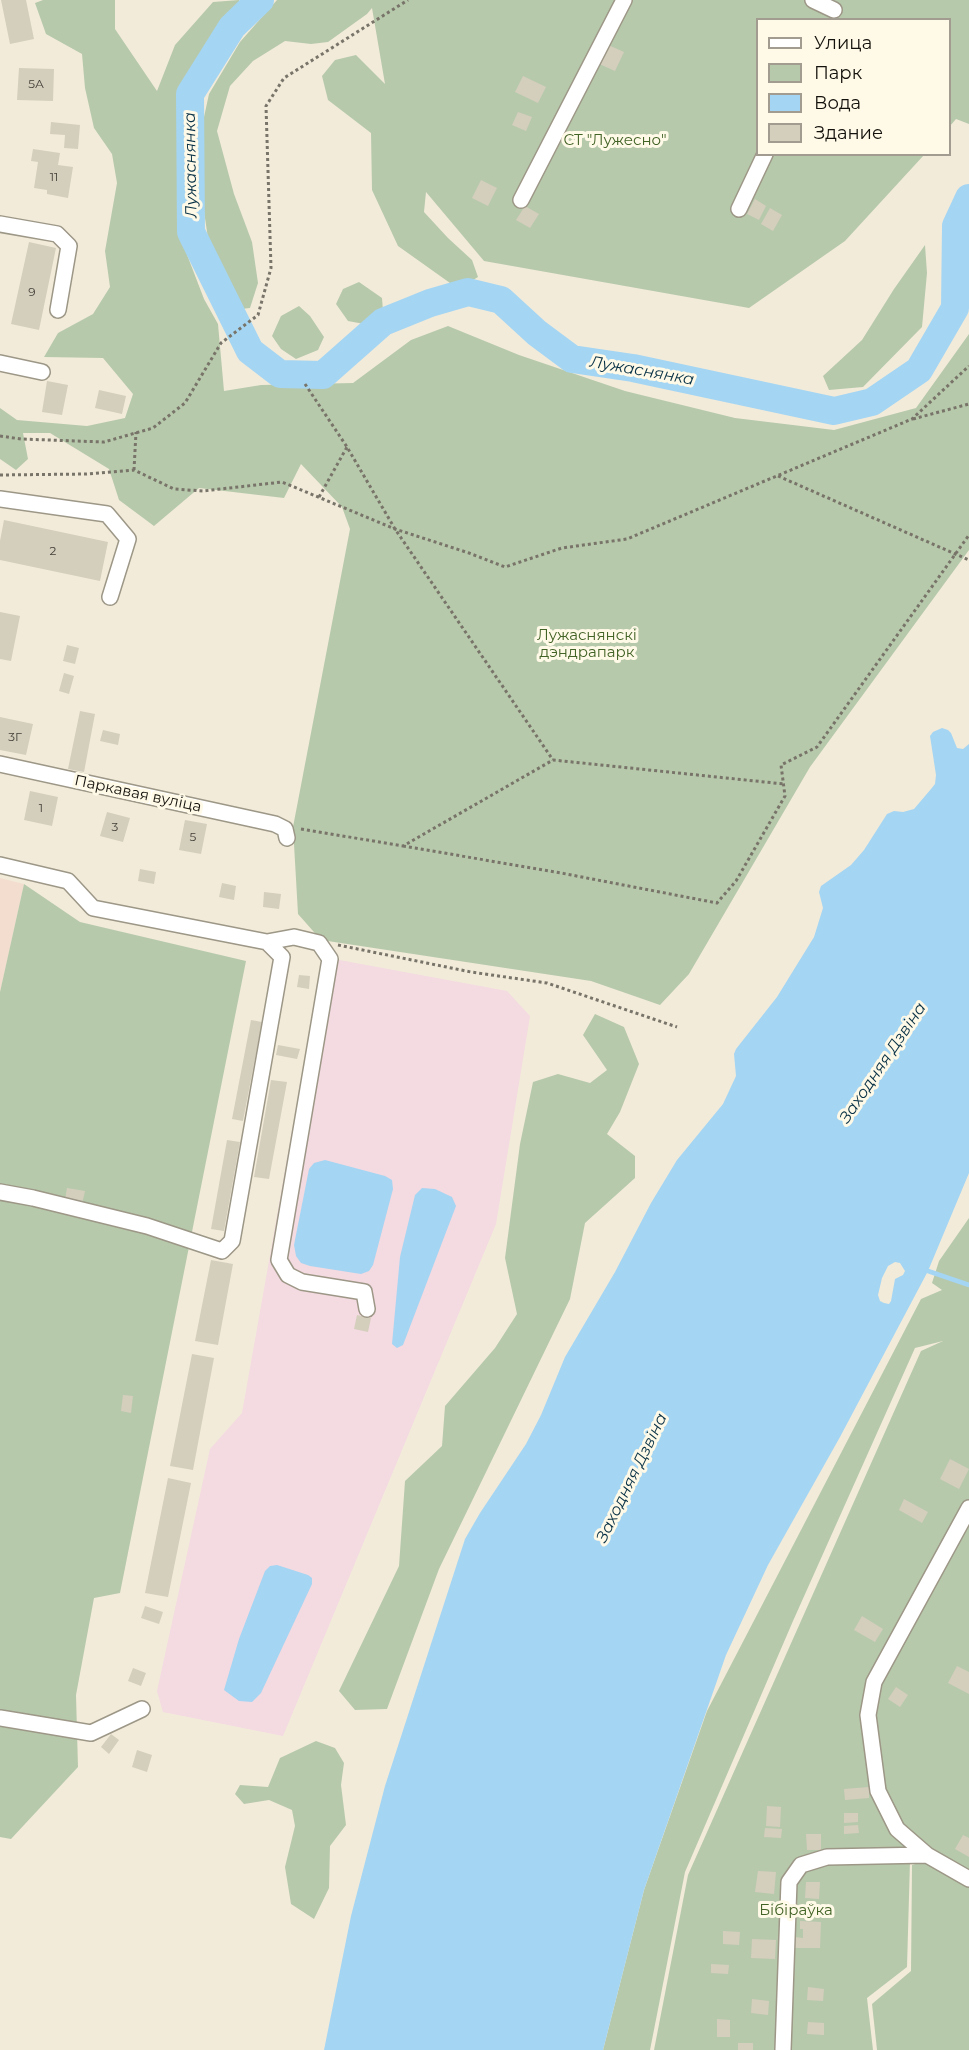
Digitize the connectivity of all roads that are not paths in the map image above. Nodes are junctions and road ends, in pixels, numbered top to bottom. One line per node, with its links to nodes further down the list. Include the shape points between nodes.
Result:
1 (624, 0): 5 (street)
2 (813, 0): 3 (street)
3 (835, 10)
4 (764, 156): 6 (street)
5 (521, 200)
6 (739, 209)
7 (0, 224): 8 (street, via 57,234 69,246)
8 (58, 309)
9 (0, 363): 10 (street)
10 (42, 372)
11 (0, 499): 12 (street, via 107,514 128,539)
12 (110, 597)
13 (0, 764): 14 (street, Паркавая вуліца, via 275,824 285,829)
14 (287, 838)
15 (0, 865): 16 (street, via 68,881 93,908)
16 (267, 942): 17 (street, via 282,957 232,1241 222,1251 147,1227); 18 (street, via 294,937 319,943 330,959 279,1260 288,1275 302,1282 364,1292)
17 (0, 1192)
18 (367, 1309)
19 (969, 1508): 22 (street, via 874,1682 868,1715 878,1791 897,1829)
20 (142, 1709): 21 (street, via 91,1733)
21 (0, 1718)
22 (927, 1855): 23 (street); 24 (street, via 827,1857 801,1865 789,1882)
23 (969, 1879)
24 (783, 2050)

